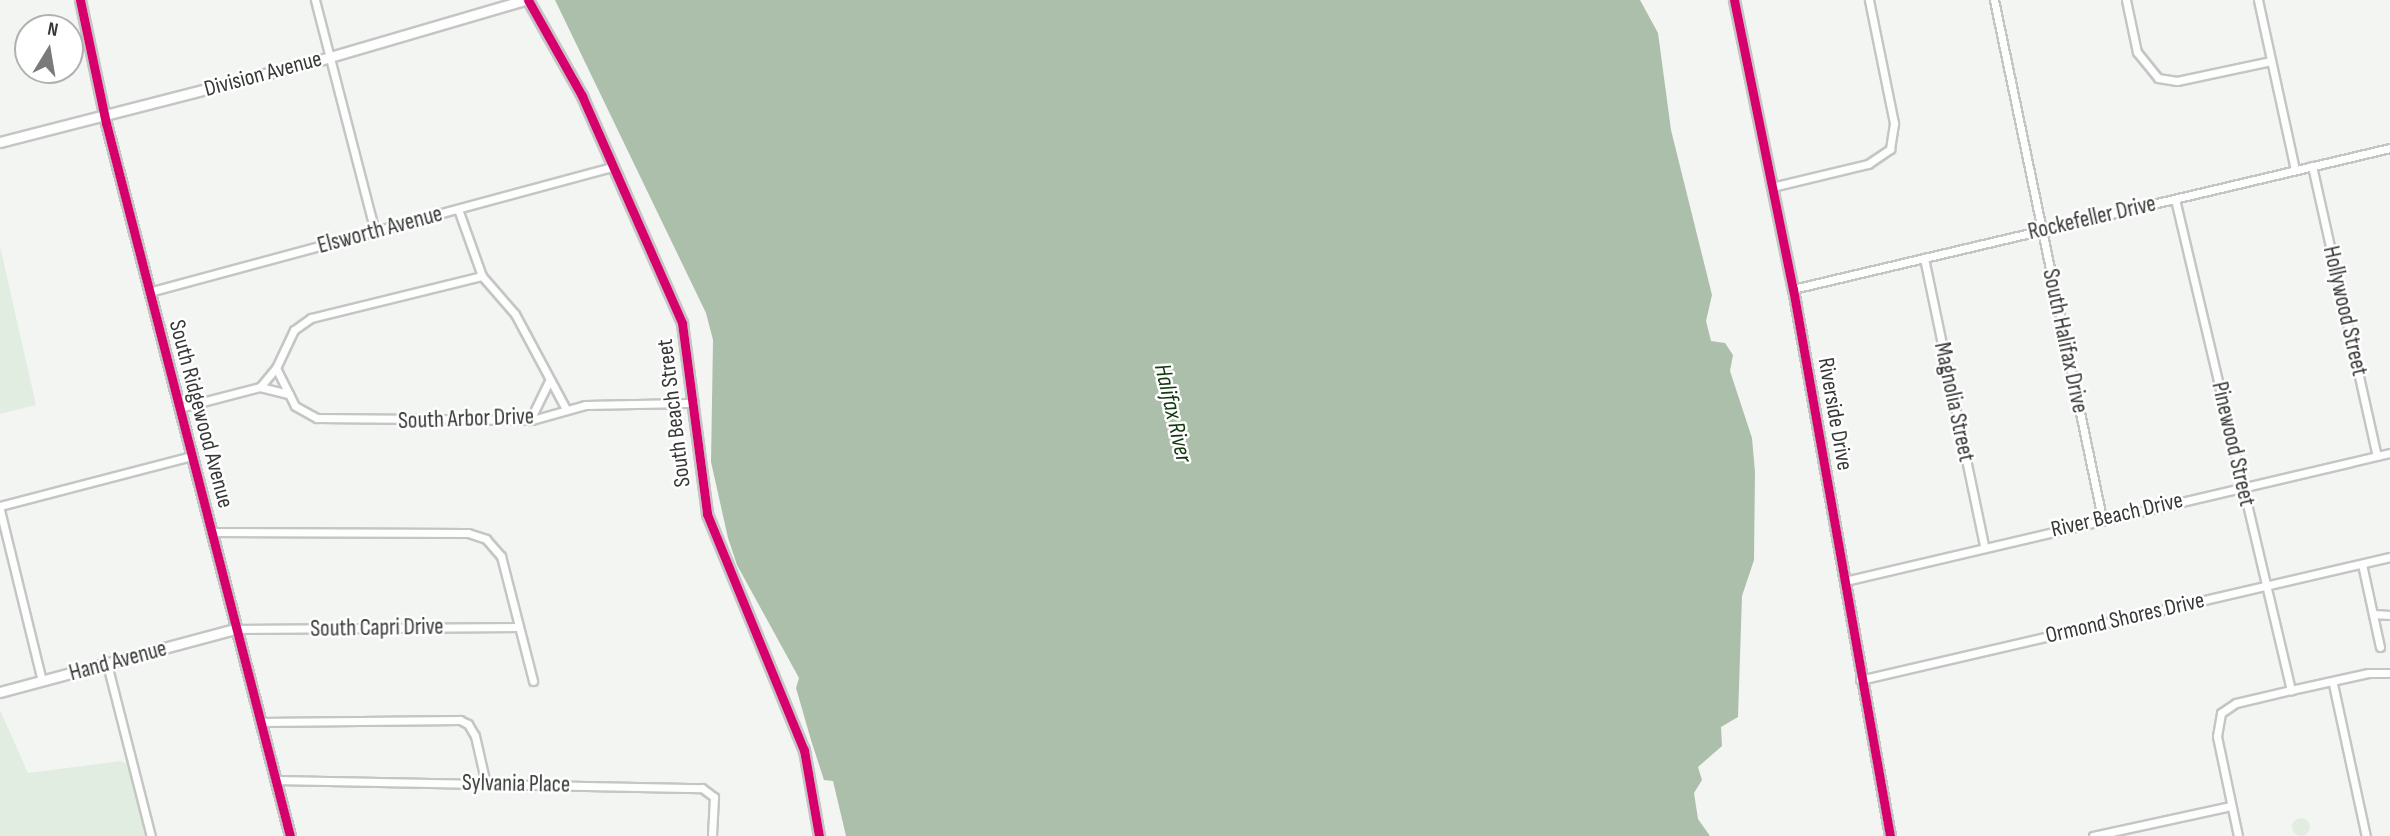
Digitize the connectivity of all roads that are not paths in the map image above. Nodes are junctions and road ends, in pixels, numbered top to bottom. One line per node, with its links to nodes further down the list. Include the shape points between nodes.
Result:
1 (80, 0): 11 (street, South Ridgewood Avenue)
2 (316, 0): 9 (street)
3 (526, 0): 9 (street, Division Avenue); 15 (street, South Beach Street, via 582,96)
4 (1734, 0): 17 (street, Riverside Drive)
5 (1869, 0): 17 (street, via 1895,123 1890,149 1868,164)
6 (1994, 0): 20 (street, South Halifax Drive)
7 (2126, 0): 10 (street, via 2137,52 2158,78 2177,81)
8 (2258, 0): 10 (street)
9 (330, 57): 11 (street, Division Avenue); 21 (street)
10 (2271, 61): 16 (street)
11 (104, 116): 12 (street, Division Avenue); 25 (street, South Ridgewood Avenue)
12 (0, 142)
13 (2390, 148): 14 (street, Rockefeller Drive)
14 (2312, 166): 16 (street, Rockefeller Drive); 36 (street, Hollywood Street)
15 (610, 168): 19 (street, Elsworth Avenue); 30 (street, South Beach Street, via 682,323)
16 (2295, 170): 18 (street, Rockefeller Drive)
17 (1772, 187): 24 (street, Riverside Drive)
18 (2175, 199): 20 (street, Rockefeller Drive); 37 (street, Pinewood Street)
19 (458, 209): 21 (street, Elsworth Avenue); 23 (street)
20 (2042, 230): 22 (street, Rockefeller Drive); 39 (street, South Halifax Drive)
21 (375, 232): 25 (street, Elsworth Avenue)
22 (1924, 258): 24 (street, Rockefeller Drive); 41 (street, Magnolia Street)
23 (482, 276): 26 (street, via 311,318 294,330); 27 (street, via 537,348)
24 (1793, 289): 44 (street, Riverside Drive)
25 (149, 292): 31 (street, South Ridgewood Avenue)
26 (276, 368): 28 (street); 29 (street, South Arbor Drive)
27 (549, 381): 32 (street); 33 (street)
28 (260, 387): 29 (street, South Arbor Drive); 31 (street, South Arbor Drive)
29 (289, 394): 33 (street, South Arbor Drive, via 295,406 317,418)
30 (694, 403): 32 (street, South Arbor Drive); 66 (street, South Beach Street, via 707,513 804,750)
31 (179, 408): 35 (street, South Ridgewood Avenue)
32 (566, 410): 33 (street, South Arbor Drive)
33 (530, 420)
34 (2390, 453): 36 (street, River Beach Drive)
35 (192, 456): 38 (street); 40 (street, South Ridgewood Avenue)
36 (2377, 456): 37 (street, River Beach Drive)
37 (2243, 488): 39 (street, River Beach Drive); 45 (street, Pinewood Street)
38 (0, 508): 54 (street)
39 (2102, 518): 41 (street, River Beach Drive)
40 (212, 532): 48 (street, via 468,533 486,539 501,556); 49 (street, South Ridgewood Avenue)
41 (1984, 546): 44 (street, River Beach Drive)
42 (2390, 557): 43 (street, Ormond Shores Drive)
43 (2362, 564): 45 (street, Ormond Shores Drive); 46 (street)
44 (1845, 581): 53 (street, Riverside Drive)
45 (2266, 585): 53 (street, Ormond Shores Drive); 57 (street, Pinewood Street)
46 (2373, 614): 47 (street); 50 (street)
47 (2390, 615)
48 (519, 627): 49 (street, South Capri Drive); 55 (street)
49 (235, 629): 51 (street, Hand Avenue); 59 (street, South Ridgewood Avenue)
50 (2380, 647)
51 (107, 664): 54 (street, Hand Avenue); 63 (street)
52 (2390, 673): 56 (street, via 2368,673)
53 (1860, 680): 67 (street, Riverside Drive)
54 (42, 681): 58 (street, Hand Avenue)
55 (533, 681)
56 (2333, 684): 57 (street); 70 (street)
57 (2291, 690): 62 (street, via 2221,712 2217,736)
58 (0, 692)
59 (260, 722): 60 (street, South Ridgewood Avenue); 61 (street, via 460,720 475,736)
60 (276, 780): 61 (street, Sylvania Place); 64 (street, South Ridgewood Avenue)
61 (486, 784): 65 (street, Sylvania Place, via 702,788 714,797)
62 (2231, 806): 68 (street); 69 (street)
63 (151, 836)
64 (290, 836)
65 (712, 836)
66 (819, 836)
67 (1890, 836)
68 (2093, 836)
69 (2238, 836)
70 (2366, 836)

